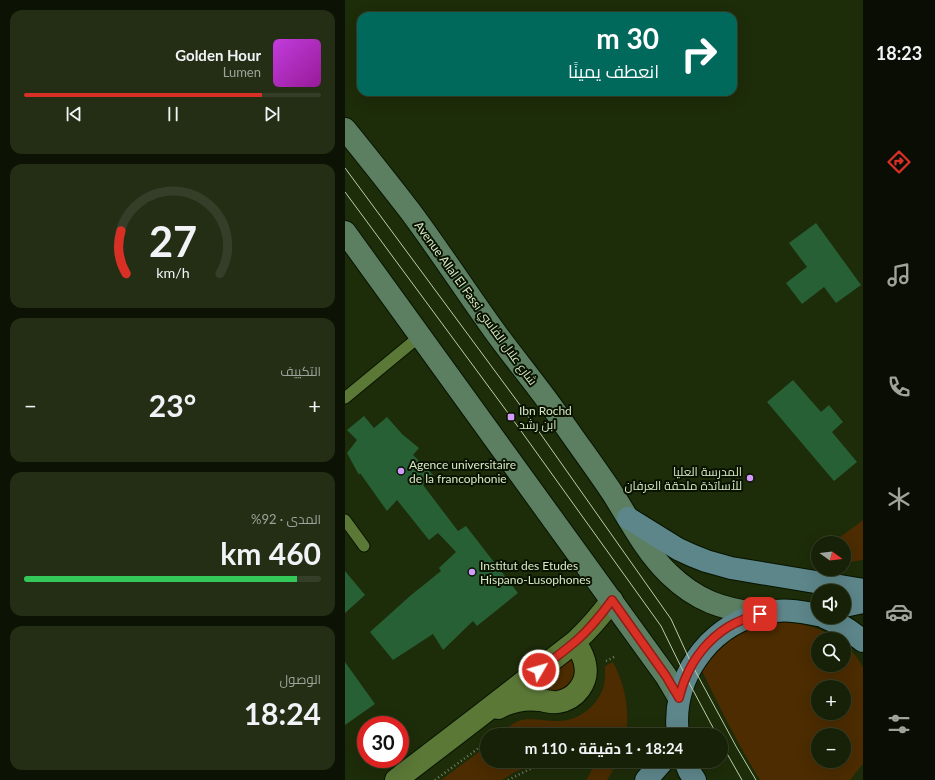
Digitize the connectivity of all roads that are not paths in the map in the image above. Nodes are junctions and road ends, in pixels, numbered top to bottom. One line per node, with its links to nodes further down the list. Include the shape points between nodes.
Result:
1 (345, 129): 5 (street, Avenue Allal El Fassi شارع علال الفاسي, via 410,212 562,421)
2 (345, 232): 3 (street)
3 (420, 336): 4 (lane); 9 (street)
4 (345, 398)
5 (628, 518): 8 (main road, via 678,549 706,562); 13 (street, Avenue Allal El Fassi شارع علال الفاسي, via 668,573 696,595 726,608)
6 (345, 520): 7 (lane)
7 (364, 546)
8 (863, 590)
9 (612, 600): 15 (street); 17 (street)
10 (863, 602): 11 (main road)
11 (851, 605)
12 (811, 612): 13 (main road, via 788,610)
13 (760, 614): 17 (main road, via 728,627 706,646 692,665)
14 (840, 624): 16 (main road)
15 (575, 642): 18 (street); 18 (street, via 583,657 586,674 580,690 573,696 557,703 520,700)
16 (863, 642)
17 (679, 698): 19 (main road)
18 (477, 718): 22 (street)
19 (677, 728)
20 (657, 768): 23 (main road)
21 (688, 768): 24 (main road)
22 (396, 780)
23 (646, 780)
24 (695, 780)

